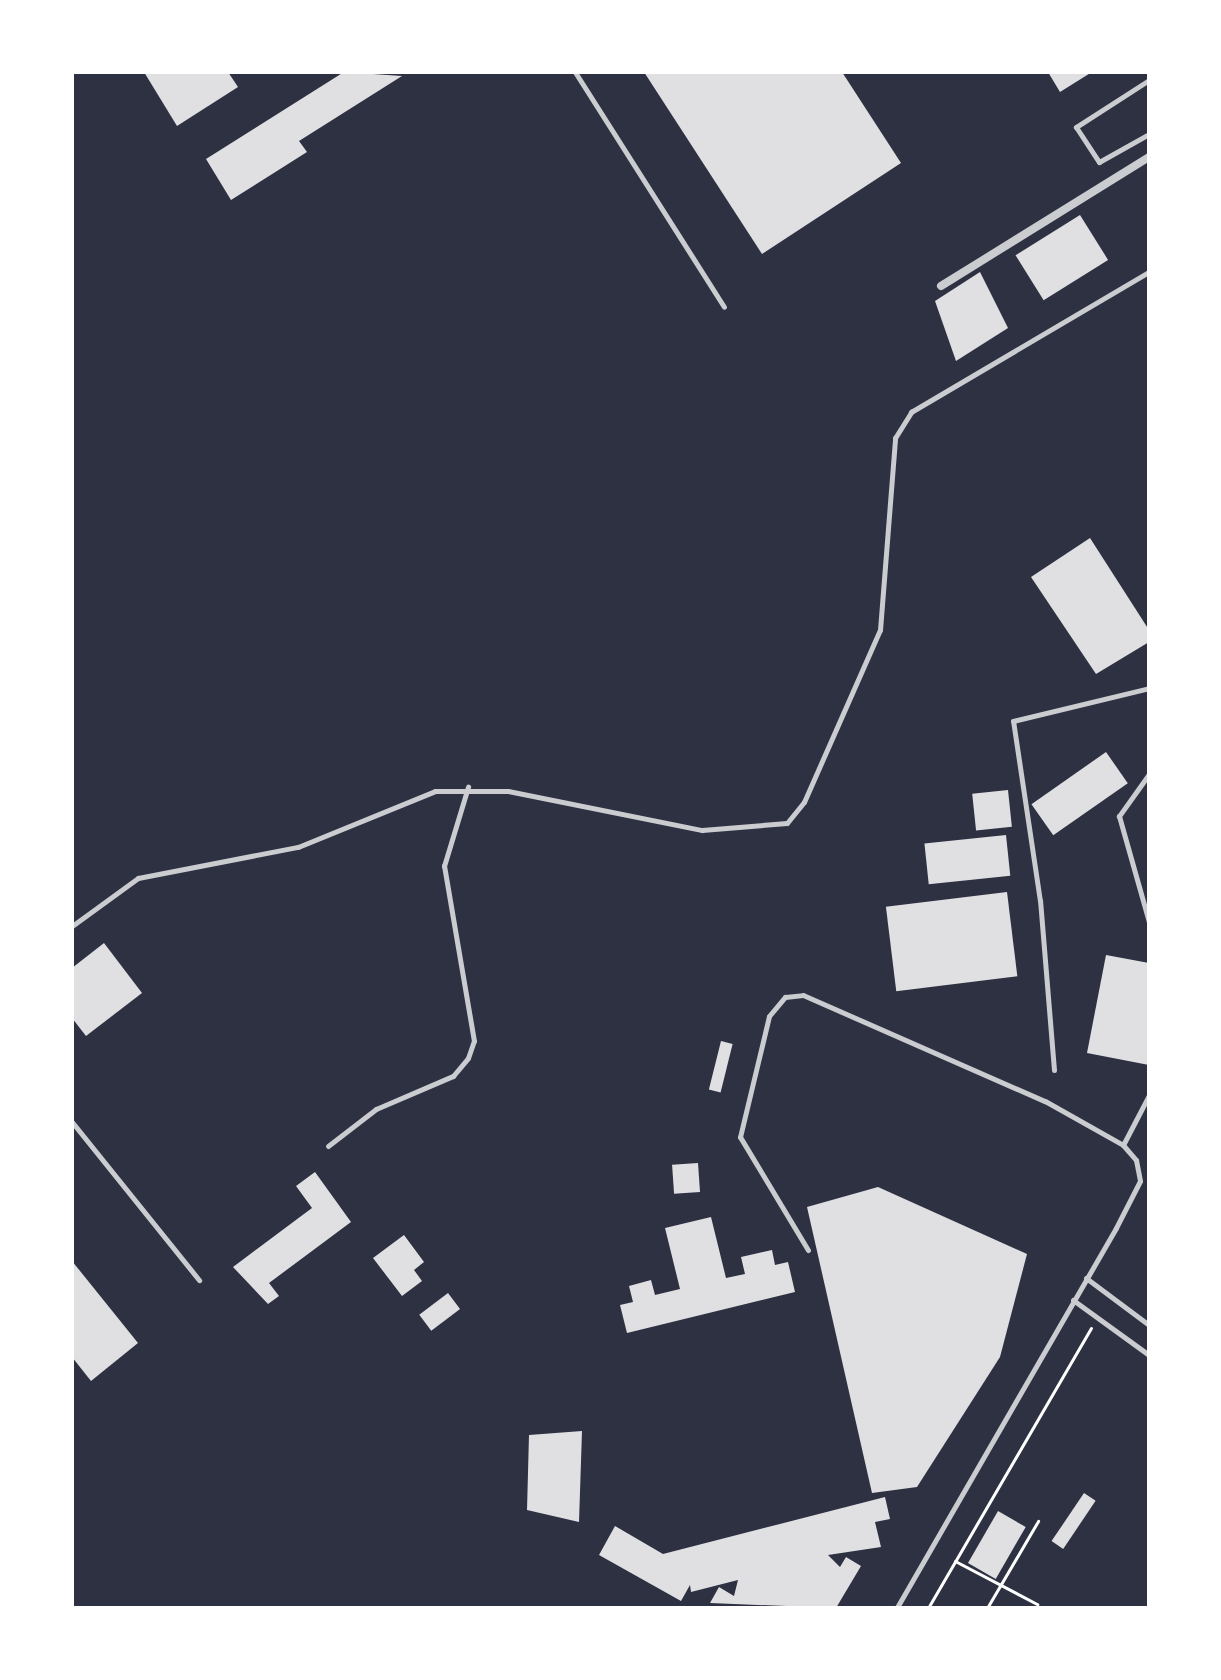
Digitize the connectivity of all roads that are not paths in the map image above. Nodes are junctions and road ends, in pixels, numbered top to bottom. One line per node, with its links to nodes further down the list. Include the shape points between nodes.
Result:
1 (575, 72): 7 (lane)
2 (1149, 80): 3 (lane, via 1076,127 1099,162)
3 (1149, 134)
4 (1149, 157): 6 (street)
5 (1149, 272): 10 (lane, via 911,412 895,438 880,630 804,802 787,823 702,830)
6 (941, 286)
7 (724, 307)
8 (1149, 688): 13 (lane, via 1013,721 1040,901)
9 (1149, 774): 11 (lane, via 1119,816)
10 (468, 787): 12 (lane, via 435,791 298,847 138,878); 17 (lane, via 444,890 471,1016 468,1058 453,1076 376,1109)
11 (1149, 922)
12 (72, 926)
13 (1054, 1070)
14 (1149, 1095): 16 (lane)
15 (72, 1122): 20 (lane)
16 (1123, 1145): 18 (lane, via 1045,1101 817,1001 785,997 769,1016 740,1137); 19 (lane, via 1140,1181)
17 (328, 1146)
18 (808, 1250)
19 (1086, 1278): 21 (lane); 22 (lane)
20 (199, 1280)
21 (1073, 1300): 23 (lane); 24 (lane)
22 (1149, 1325)
23 (1149, 1355)
24 (897, 1608)

